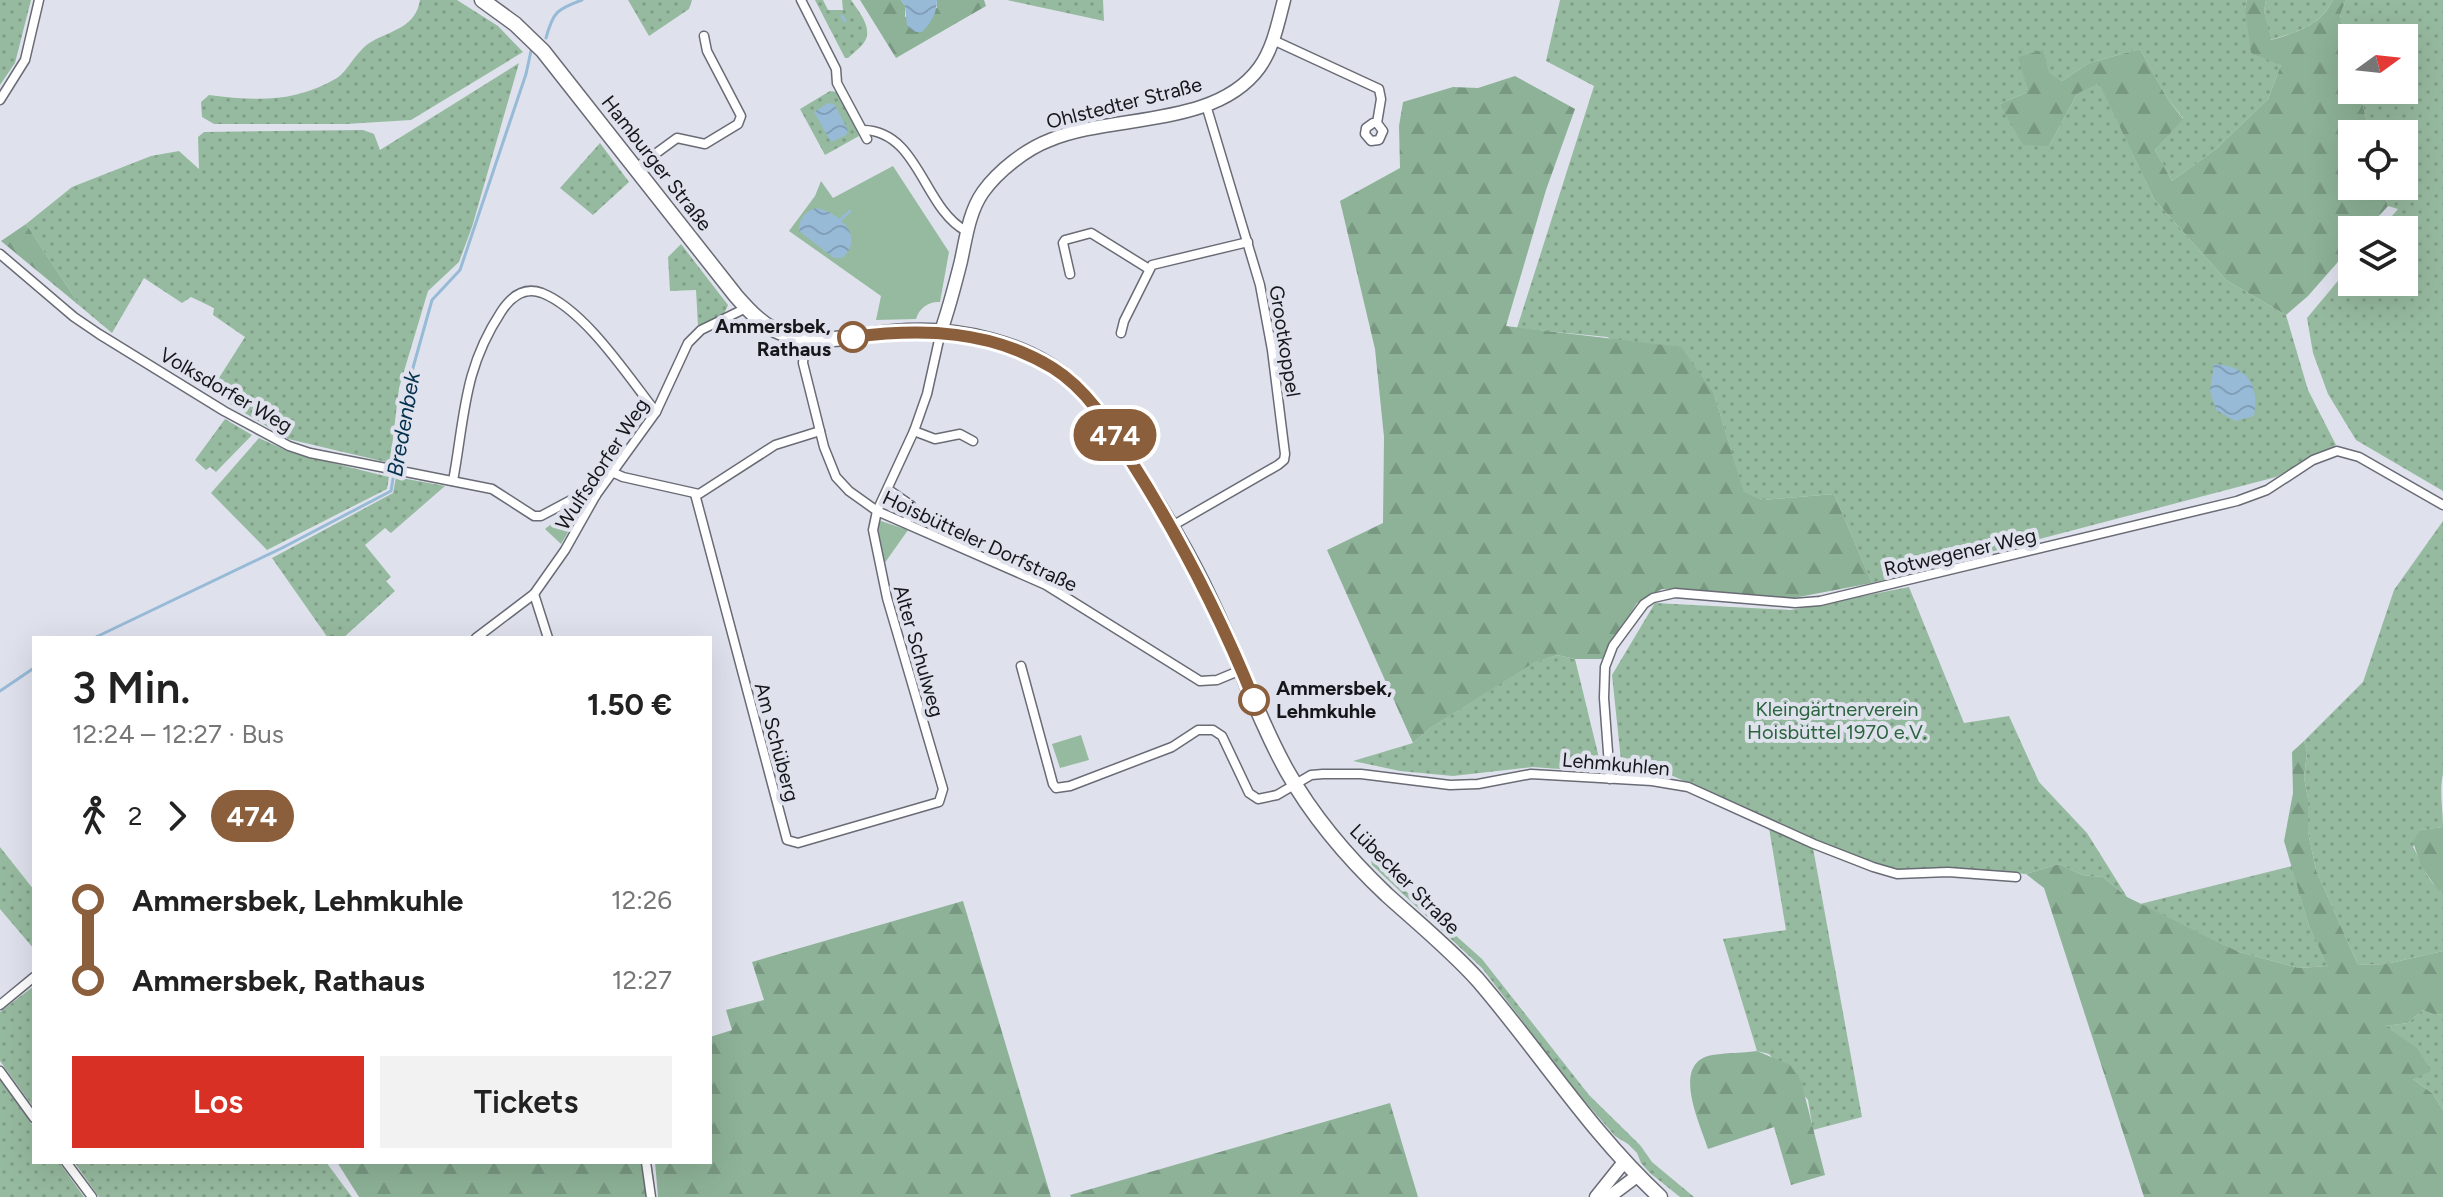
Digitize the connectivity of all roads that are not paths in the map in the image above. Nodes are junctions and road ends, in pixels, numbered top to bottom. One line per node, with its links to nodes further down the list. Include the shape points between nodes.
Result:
1 (39, 0): 7 (street, via 25,60)
2 (482, 0): 10 (main road, Hamburger Straße, via 538,46)
3 (801, 0): 11 (street, via 865,135 873,130 904,148 947,217)
4 (1284, 0): 6 (street, Ohlstedter Straße)
5 (704, 36): 10 (street, via 741,116 738,124 705,144 677,138)
6 (1273, 40): 8 (street, Ohlstedter Straße, via 1250,78); 9 (street, via 1379,89)
7 (0, 100)
8 (1206, 105): 11 (street, Ohlstedter Straße, via 1049,140 990,183); 12 (street, Grootkoppel)
9 (1377, 123)
10 (636, 168): 16 (main road, Hamburger Straße)
11 (966, 231): 17 (street, Ohlstedter Straße)
12 (1248, 242): 14 (street, via 1158,262); 32 (street, Grootkoppel, via 1272,350 1284,460)
13 (0, 254): 25 (street, Volksdorfer Weg, via 74,317 224,411 299,450)
14 (1149, 269): 15 (street, via 1091,233 1065,240); 18 (street)
15 (1070, 274)
16 (746, 308): 19 (main road, Hamburger Straße, via 778,332); 20 (street, Wulfsdorfer Weg, via 693,337)
17 (941, 331): 19 (main road, Lübecker Straße); 22 (street); 32 (main road, Lübecker Straße, via 1029,355 1074,383)
18 (1121, 333)
19 (805, 338): 21 (street, Hoisbütteler Dorfstraße, via 803,363)
20 (656, 412): 24 (street, Wulfsdorfer Weg); 25 (street, via 586,325 544,294 520,293 509,300 486,335 471,372)
21 (820, 431): 27 (street, via 775,445); 30 (street, Hoisbütteler Dorfstraße, via 836,477)
22 (914, 431): 23 (street, via 935,439 960,434); 26 (street)
23 (973, 441)
24 (612, 472): 27 (street); 28 (street, Wulfsdorfer Weg)
25 (453, 481): 28 (street, Volksdorfer Weg, via 492,489 534,516 584,493)
26 (889, 490): 30 (street); 31 (street, via 912,506)
27 (695, 494): 40 (street, Am Schüberg, via 787,840 798,843)
28 (596, 495): 33 (street, Wulfsdorfer Weg)
29 (2443, 505): 38 (street, Rotwegener Weg, via 2359,457 2337,451 2237,501 1820,601 1675,593 1653,598 1638,610 1605,667)
30 (877, 511): 31 (street, Hoisbütteler Dorfstraße); 40 (street, Alter Schulweg, via 873,530 882,580 943,789)
31 (906, 523): 37 (street, Hoisbütteler Dorfstraße, via 1046,585 1200,681)
32 (1172, 526): 37 (main road, Lübecker Straße)
33 (534, 594): 34 (street, Wulfsdorfer Weg); 35 (street)
34 (479, 636)
35 (547, 636)
36 (1021, 666): 39 (street, Lehmkuhlen, via 1056,788 1150,756 1207,729 1222,736 1253,796 1266,799)
37 (1241, 670): 39 (main road, Lübecker Straße)
38 (1610, 779): 39 (street, Lehmkuhlen, via 1531,774 1450,785 1351,773 1311,775); 41 (street, Lehmkuhlen, via 1688,787 1814,844 1897,874)
39 (1296, 785): 46 (main road, Lübecker Straße, via 1360,868 1476,979)
40 (941, 798)
41 (2016, 877)
42 (32, 979): 43 (street)
43 (0, 1005)
44 (0, 1071): 45 (street)
45 (32, 1115)
46 (1624, 1162): 49 (main road, Lübecker Straße); 52 (street)
47 (67, 1164): 50 (street)
48 (646, 1164): 51 (street)
49 (1637, 1176): 53 (street); 54 (main road, Lübecker Straße)
50 (92, 1197)
51 (651, 1197)
52 (1596, 1197)
53 (1609, 1197)
54 (1660, 1197)

